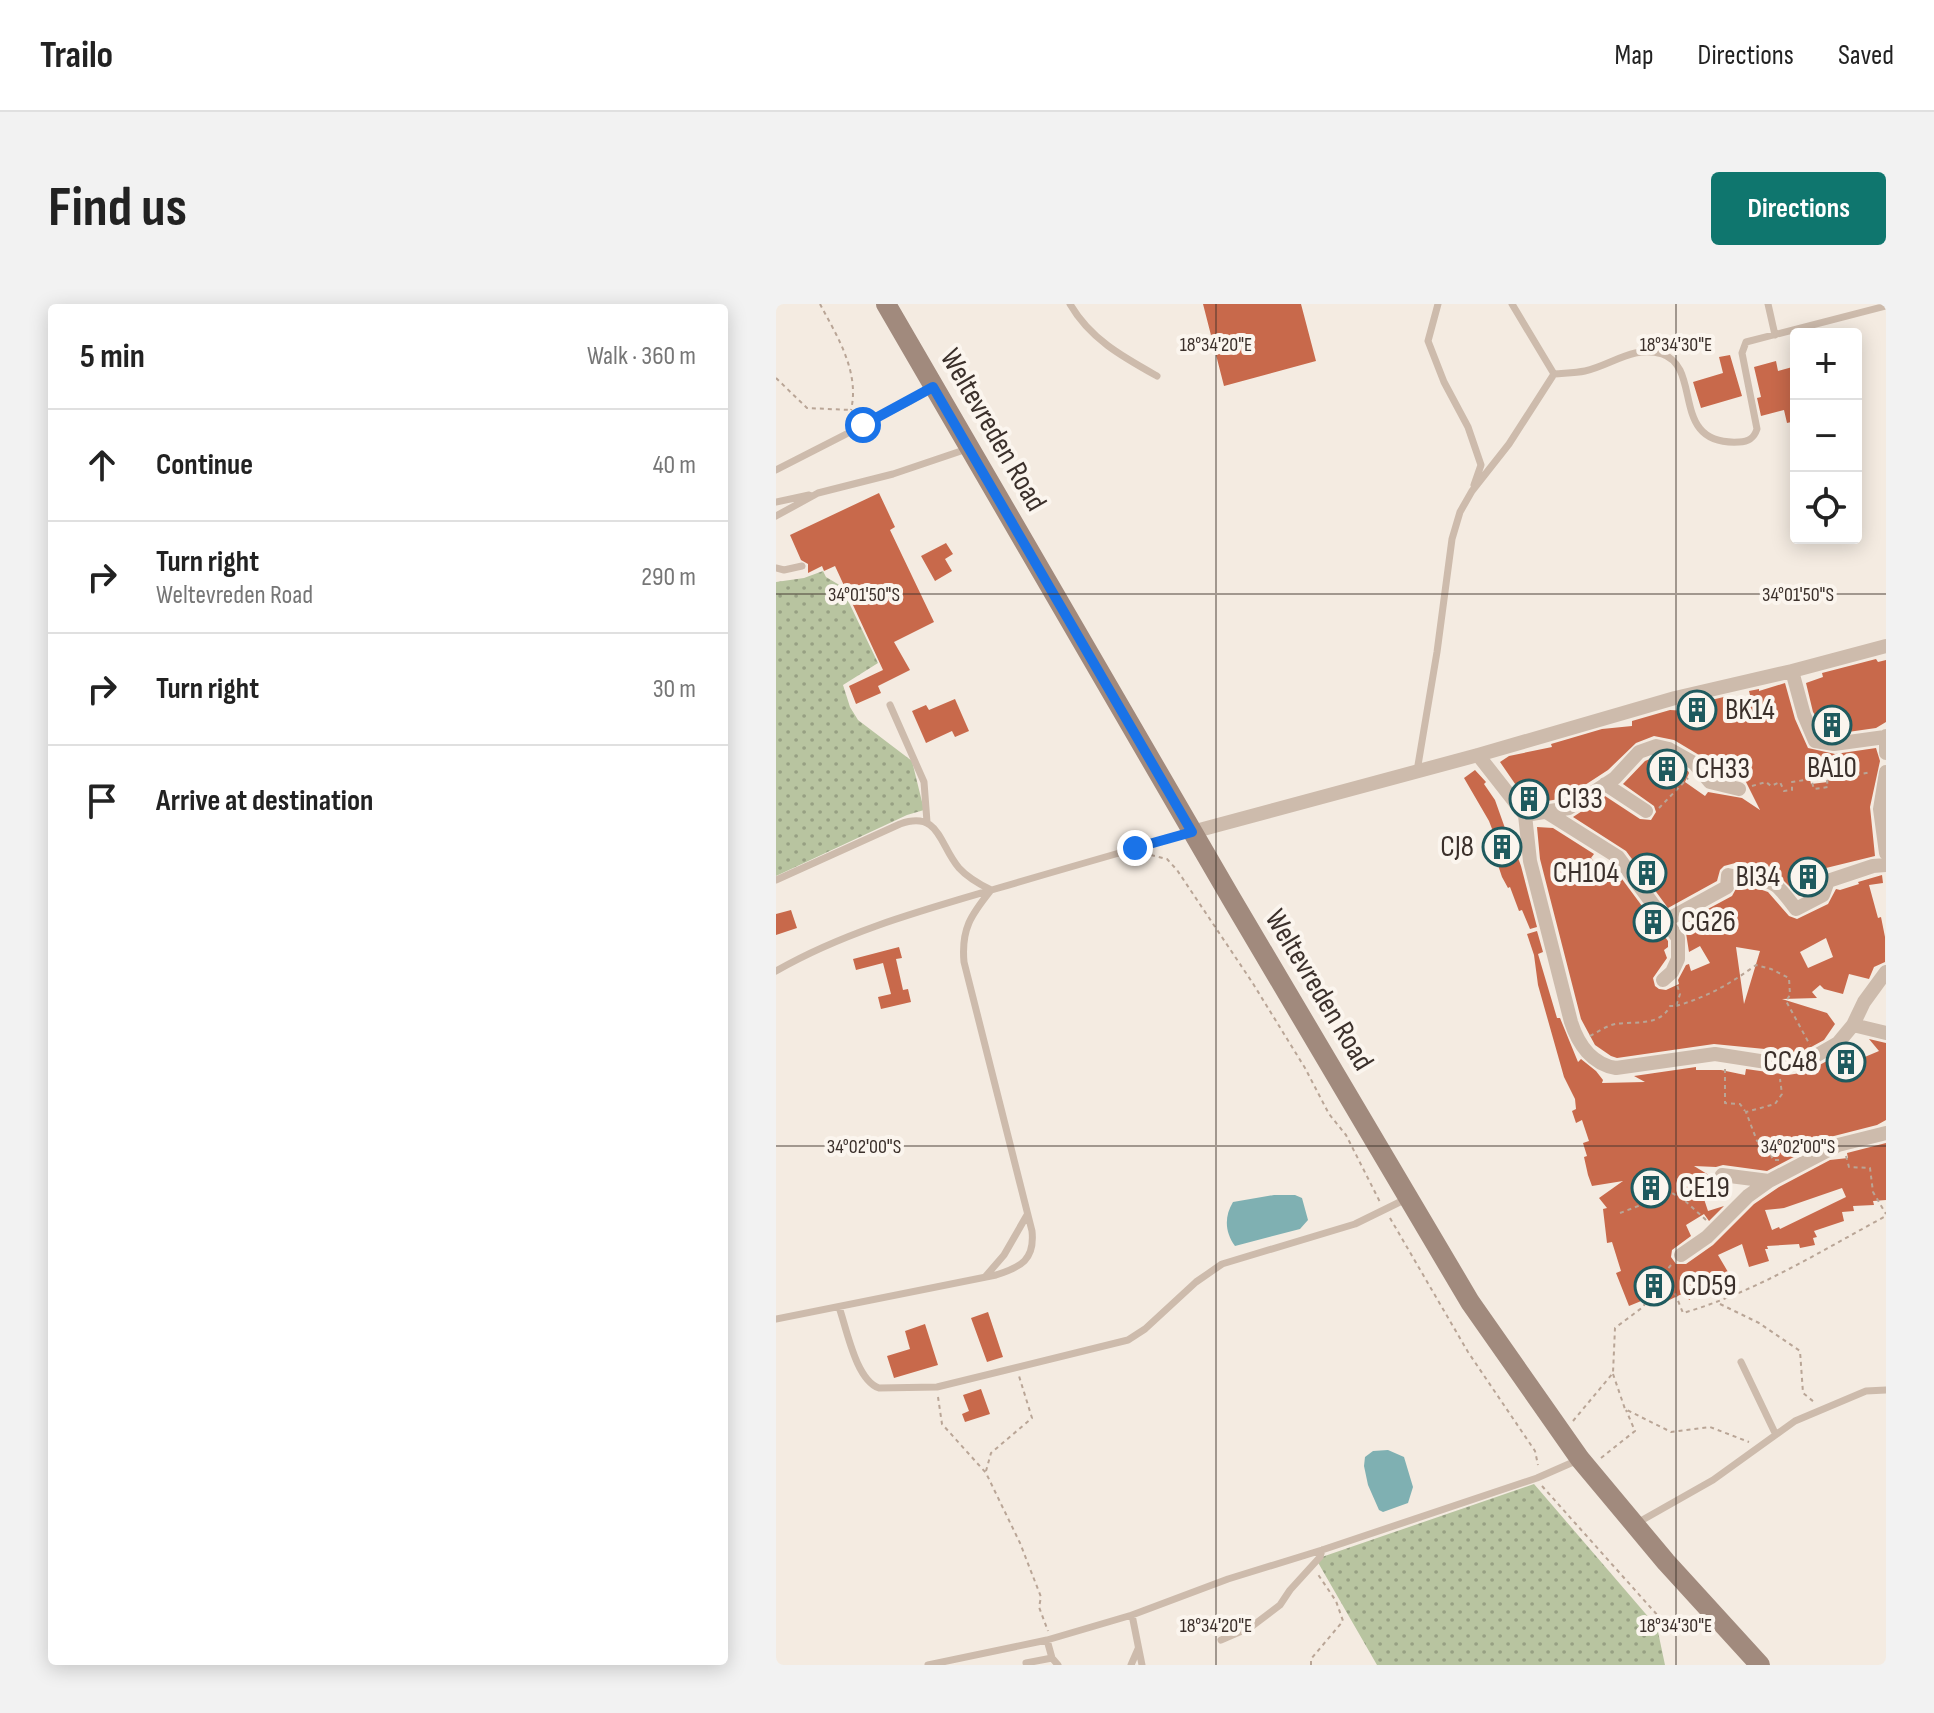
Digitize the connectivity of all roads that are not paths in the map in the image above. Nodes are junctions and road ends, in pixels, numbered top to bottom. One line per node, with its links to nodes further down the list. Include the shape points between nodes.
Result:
1 (886, 304): 10 (street, Weltevreden Road)
2 (1070, 304): 9 (lane, via 1108,347)
3 (1438, 304): 13 (lane, via 1428,341 1481,465)
4 (1512, 304): 8 (lane)
5 (1768, 304): 7 (lane)
6 (1886, 306): 7 (lane)
7 (1775, 335): 8 (lane, via 1746,342 1742,348 1757,429 1745,442 1714,439 1704,432 1691,414 1680,368 1658,353 1634,352 1584,371)
8 (1554, 374): 13 (lane)
9 (1157, 376)
10 (933, 387): 11 (street, Weltevreden Road); 12 (lane)
11 (968, 447): 14 (lane); 33 (street, Weltevreden Road)
12 (776, 470)
13 (1472, 491): 25 (lane, via 1452,539)
14 (818, 493): 15 (lane); 16 (lane)
15 (776, 502)
16 (776, 516)
17 (802, 566): 18 (lane)
18 (776, 568)
19 (1886, 646): 20 (street)
20 (1792, 671): 22 (street, via 1815,741 1834,744); 24 (street, via 1675,698)
21 (890, 705): 32 (lane, via 924,782)
22 (1886, 736): 23 (street)
23 (1886, 753)
24 (1478, 755): 25 (street); 31 (street)
25 (1416, 772): 33 (street)
26 (1880, 772): 34 (street)
27 (1605, 784): 28 (street, via 1639,752 1656,746 1698,768 1710,782); 29 (street); 30 (street, via 1569,808)
28 (1739, 789)
29 (1646, 811)
30 (1548, 813): 31 (street); 38 (street, via 1618,857)
31 (1525, 815): 42 (street, via 1530,861 1571,1022 1581,1045 1602,1065 1616,1068 1704,1055 1805,1062 1828,1050)
32 (927, 822): 36 (lane, via 900,824); 37 (lane, via 957,867)
33 (1192, 832): 37 (lane); 47 (street, Weltevreden Road)
34 (1886, 853)
35 (1886, 865): 38 (street, via 1828,881 1823,895 1796,909 1770,879 1740,872 1738,877 1728,875 1727,887)
36 (776, 880)
37 (991, 890): 39 (lane, via 842,938); 48 (lane, via 966,927 964,962)
38 (1665, 921): 41 (street, via 1679,944)
39 (776, 971)
40 (1886, 972): 42 (street)
41 (1668, 976)
42 (1853, 1025): 43 (street)
43 (1886, 1033)
44 (1886, 1133): 46 (street, via 1843,1144)
45 (1722, 1175): 46 (street)
46 (1769, 1181): 49 (street)
47 (1408, 1198): 51 (lane, via 1355,1224 1222,1264 1128,1340 937,1387 871,1385); 56 (street, Weltevreden Road, via 1470,1302)
48 (1027, 1215): 50 (lane); 50 (lane, via 1031,1253 1014,1268)
49 (1681, 1255)
50 (985, 1277): 51 (lane)
51 (839, 1307): 52 (lane)
52 (776, 1319)
53 (1741, 1362): 55 (lane)
54 (1886, 1390): 55 (lane, via 1866,1391 1821,1408)
55 (1775, 1433): 57 (lane, via 1713,1480)
56 (1580, 1459): 57 (street, Weltevreden Road); 58 (lane)
57 (1635, 1524): 69 (street, Weltevreden Road)
58 (1322, 1550): 59 (lane); 61 (lane, via 1280,1605 1251,1627)
59 (1132, 1615): 60 (lane); 63 (lane)
60 (1047, 1640): 62 (lane); 64 (lane)
61 (1221, 1640)
62 (1014, 1647): 65 (lane); 66 (lane)
63 (1138, 1649): 67 (lane); 68 (lane)
64 (1055, 1662): 65 (lane)
65 (1026, 1664)
66 (928, 1665)
67 (1131, 1665)
68 (1142, 1665)
69 (1760, 1665)

